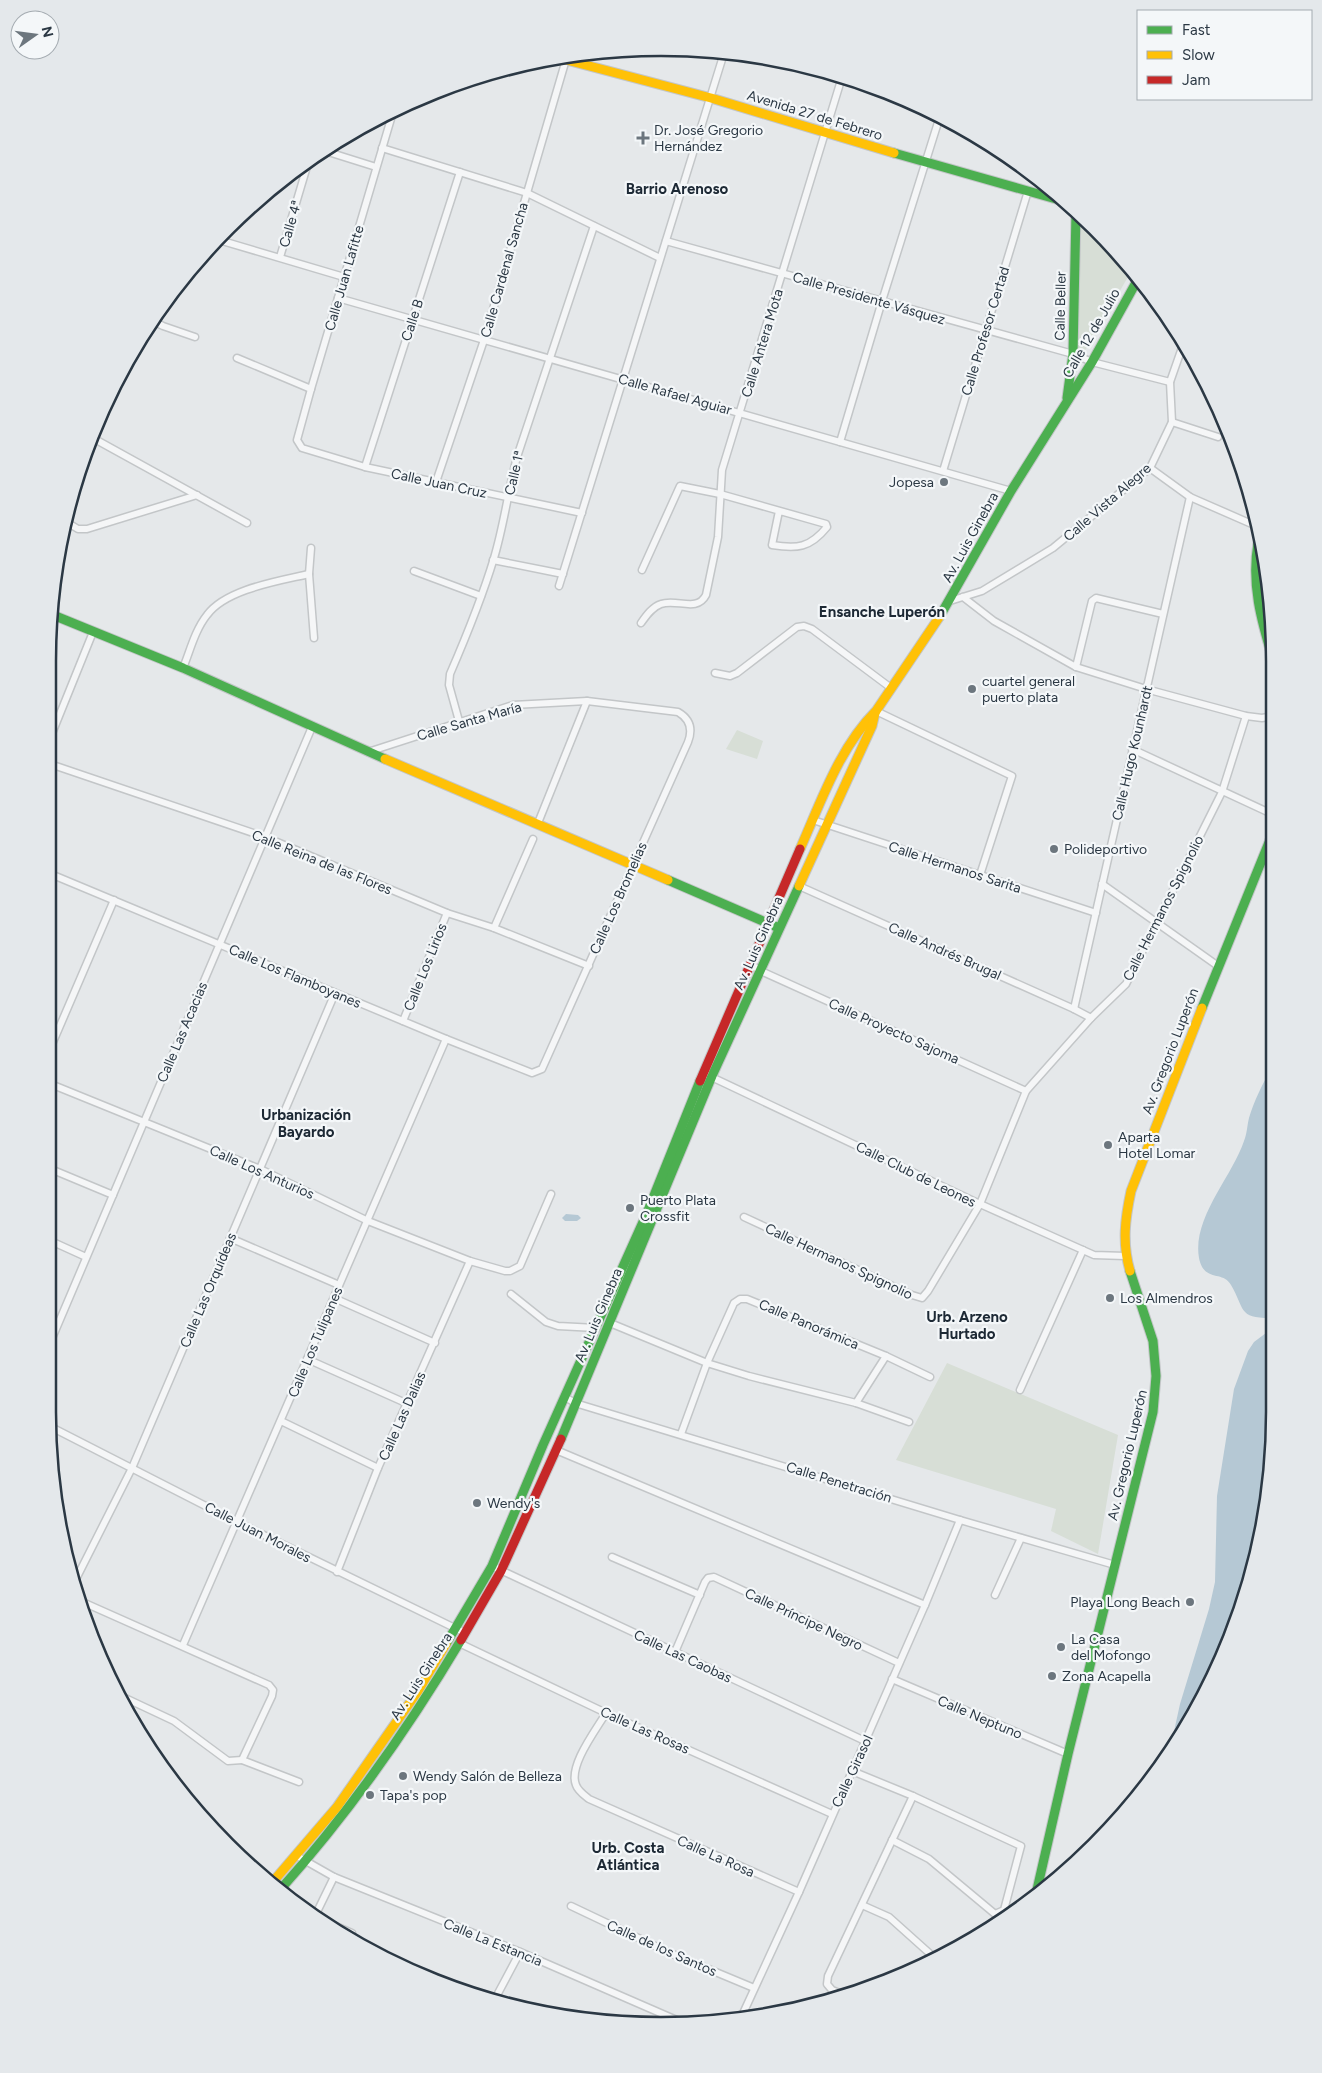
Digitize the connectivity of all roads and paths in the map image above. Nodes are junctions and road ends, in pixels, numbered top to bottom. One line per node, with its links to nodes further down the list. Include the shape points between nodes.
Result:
1 (722, 60): 5 (street)
2 (578, 62): 5 (street, Avenida 27 de Febrero)
3 (562, 65): 16 (street, Calle Cardenal Sancha)
4 (840, 84): 8 (street, Calle Antera Mota)
5 (710, 98): 8 (street, Avenida 27 de Febrero); 20 (street)
6 (390, 121): 9 (street, Calle Juan Lafitte)
7 (938, 124): 11 (street)
8 (825, 133): 11 (street, Avenida 27 de Febrero); 24 (street, Calle Antera Mota)
9 (382, 148): 12 (street, Calle Juan Lafitte); 14 (street)
10 (333, 153): 12 (street)
11 (926, 163): 15 (street, Avenida 27 de Febrero); 28 (street)
12 (376, 167): 25 (street, Calle Juan Lafitte)
13 (305, 172): 22 (street, Calle 4ª)
14 (460, 172): 16 (street); 29 (street, Calle B)
15 (1028, 191): 17 (street, Avenida 27 de Febrero); 31 (street, Calle Profesor Certad)
16 (527, 193): 19 (street); 33 (street, Calle Cardenal Sancha)
17 (1049, 197)
18 (1076, 221): 35 (street, Calle Beller)
19 (594, 226): 23 (street); 37 (street, Calle 1ª)
20 (666, 241): 23 (street); 24 (street, Calle Presidente Vásquez)
21 (225, 242): 22 (street)
22 (280, 257): 25 (street)
23 (660, 258): 39 (street)
24 (783, 274): 28 (street, Calle Presidente Vásquez); 43 (street, Calle Antera Mota)
25 (344, 277): 27 (street, Calle Juan Lafitte)
26 (1135, 285): 38 (street, Calle 12 de Julio)
27 (338, 298): 29 (street, Calle Rafael Aguiar); 41 (street, Calle Juan Lafitte)
28 (882, 301): 31 (street, Calle Presidente Vásquez); 47 (street)
29 (412, 319): 33 (street, Calle Rafael Aguiar); 49 (street, Calle B)
30 (159, 324): 32 (street)
31 (985, 330): 35 (street, Calle Presidente Vásquez); 51 (street, Calle Profesor Certad)
32 (195, 337)
33 (484, 340): 37 (street, Calle Rafael Aguiar); 52 (street, Calle Cardenal Sancha)
34 (1181, 352): 40 (street, Calle Vista Alegre)
35 (1073, 354): 38 (street, Calle Presidente Vásquez); 42 (street, Calle Beller)
36 (237, 358): 41 (street)
37 (550, 359): 39 (street, Calle Rafael Aguiar); 57 (street, Calle 1ª, via 517,457)
38 (1092, 362): 40 (street); 42 (street, Calle 12 de Julio)
39 (623, 380): 43 (street, Calle Rafael Aguiar); 59 (street)
40 (1170, 382): 44 (street, Calle Vista Alegre)
41 (311, 389): 48 (street, Calle Juan Lafitte)
42 (1067, 400): 53 (street, Av. Luis Ginebra)
43 (740, 413): 47 (street, Calle Rafael Aguiar); 54 (street, Calle Antera Mota, via 722,470)
44 (1172, 422): 45 (street); 50 (street, Calle Vista Alegre)
45 (1218, 437)
46 (98, 441): 55 (street)
47 (840, 442): 51 (street, Calle Rafael Aguiar)
48 (298, 445): 49 (street, Calle Juan Cruz)
49 (365, 467): 52 (street, Calle Juan Cruz)
50 (1150, 468): 56 (street); 72 (street, Calle Vista Alegre, via 1053,548 982,591)
51 (943, 471): 53 (street, Calle Rafael Aguiar)
52 (436, 482): 57 (street, Calle Juan Cruz)
53 (1011, 491): 73 (street, Av. Luis Ginebra)
54 (720, 494): 58 (street); 66 (street, via 682,486 678,488); 76 (street, Calle Antera Mota, via 718,538 704,599 695,604 662,603 654,607)
55 (197, 495): 60 (street); 62 (street, via 87,529)
56 (1190, 497): 61 (street); 74 (street, Calle Hugo Kounhardt)
57 (508, 498): 59 (street, Calle Juan Cruz); 65 (street, Calle 1ª)
58 (779, 511): 58 (street, via 772,544 801,546 815,539 827,527 826,524)
59 (582, 514): 69 (street)
60 (247, 523)
61 (1249, 523)
62 (72, 525)
63 (311, 548): 68 (street)
64 (1256, 555): 77 (street, via 1256,595)
65 (493, 560): 69 (street); 71 (street, Calle 1ª)
66 (642, 570)
67 (414, 571): 71 (street)
68 (309, 574): 79 (street); 81 (street, via 257,587 217,605 206,615)
69 (563, 574): 70 (street)
70 (559, 586)
71 (481, 596): 89 (street, Calle 1ª, via 448,680)
72 (963, 597): 73 (street, Calle Vista Alegre); 80 (street, via 994,622)
73 (950, 601): 83 (street, Av. Luis Ginebra)
74 (1163, 614): 80 (street, via 1096,598 1092,601); 84 (street, Calle Hugo Kounhardt)
75 (58, 617): 78 (street)
76 (640, 624)
77 (1264, 626)
78 (93, 632): 81 (street); 91 (street)
79 (314, 638)
80 (1076, 667): 84 (street)
81 (183, 668): 92 (street)
82 (715, 673): 83 (street, via 730,676 737,673 797,627 804,626)
83 (891, 688): 86 (street, Av. Luis Ginebra)
84 (1146, 689): 87 (street); 93 (street, Calle Hugo Kounhardt)
85 (587, 701): 89 (street, Calle Santa María, via 513,705); 90 (street, Calle Santa María, via 678,712); 99 (street)
86 (876, 711): 98 (street, Av. Luis Ginebra, via 864,724 835,772); 100 (street, Av. Luis Ginebra); 105 (street, via 1012,776)
87 (1246, 716): 88 (street); 96 (street, Calle Hermanos Spignolio)
88 (1266, 717)
89 (459, 721): 94 (street, Calle Santa María)
90 (688, 721): 104 (street, Calle Los Bromelias, via 690,735)
91 (56, 724)
92 (312, 727): 94 (street); 101 (street, Calle Las Acacias)
93 (1132, 749): 96 (street); 107 (street, Calle Hugo Kounhardt)
94 (368, 752): 99 (street)
95 (56, 766): 101 (street, Calle Reina de las Flores)
96 (1222, 792): 97 (street); 113 (street, Calle Hermanos Spignolio)
97 (1266, 811)
98 (813, 820): 100 (street, Calle Hermanos Sarita); 112 (street, Av. Luis Ginebra)
99 (538, 823): 104 (street)
100 (826, 825): 105 (street, Calle Hermanos Sarita); 108 (street, Av. Luis Ginebra)
101 (265, 837): 110 (street, Calle Reina de las Flores); 116 (street, Calle Las Acacias)
102 (533, 839): 114 (street)
103 (1266, 850): 119 (street, Av. Gregorio Luperón)
104 (633, 863): 112 (street); 118 (street, Calle Los Bromelias)
105 (980, 875): 111 (street, Calle Hermanos Sarita)
106 (56, 876): 109 (street, Calle Los Flamboyanes)
107 (1102, 884): 111 (street, Calle Hugo Kounhardt); 113 (street)
108 (799, 886): 115 (street, Av. Luis Ginebra); 122 (street, Calle Andrés Brugal)
109 (114, 900): 116 (street, Calle Los Flamboyanes); 125 (street)
110 (447, 913): 114 (street, Calle Reina de las Flores); 124 (street, Calle Los Lirios)
111 (1096, 913): 122 (street, Calle Hugo Kounhardt)
112 (767, 922): 115 (street); 117 (street, Av. Luis Ginebra)
113 (1158, 922): 119 (street); 123 (street, Calle Hermanos Spignolio, via 1126,984)
114 (494, 928): 118 (street, Calle Reina de las Flores)
115 (779, 928): 120 (street, Av. Luis Ginebra)
116 (219, 944): 121 (street, Calle Los Flamboyanes); 132 (street, Calle Las Acacias)
117 (750, 964): 120 (street, Calle Proyecto Sajoma); 128 (street, Av. Luis Ginebra)
118 (588, 966): 127 (street, Calle Los Bromelias)
119 (1218, 966): 143 (street, Av. Gregorio Luperón, via 1131,1191 1124,1226)
120 (761, 971): 129 (street, Av. Luis Ginebra); 131 (street, Calle Proyecto Sajoma)
121 (335, 993): 124 (street, Calle Los Flamboyanes); 133 (street, Calle Las Orquídeas)
122 (1074, 1009): 123 (street, Calle Andrés Brugal)
123 (1090, 1018): 131 (street, Calle Hermanos Spignolio)
124 (403, 1021): 126 (street, Calle Los Flamboyanes)
125 (56, 1035)
126 (446, 1039): 127 (street, Calle Los Flamboyanes, via 532,1073); 139 (street, Calle Los Tulipanes)
127 (538, 1072)
128 (703, 1073): 129 (street, Calle Club de Leones); 153 (street, Av. Luis Ginebra)
129 (712, 1076): 137 (street, Calle Club de Leones); 151 (street, Av. Luis Ginebra)
130 (56, 1085): 132 (street, Calle Los Anturios)
131 (1026, 1091): 137 (street, Calle Hermanos Spignolio)
132 (144, 1121): 133 (street, Calle Los Anturios); 136 (street, Calle Las Acacias)
133 (260, 1169): 139 (street, Calle Los Anturios); 140 (street, Calle Las Orquídeas)
134 (56, 1171): 136 (street)
135 (551, 1194): 145 (street, Calle Los Anturios, via 520,1266 510,1271)
136 (113, 1195): 144 (street, Calle Las Acacias)
137 (980, 1204): 138 (street, Calle Hermanos Spignolio, via 922,1298); 142 (street, Calle Club de Leones)
138 (744, 1217)
139 (368, 1220): 145 (street, Calle Los Anturios); 146 (street, Calle Los Tulipanes)
140 (230, 1238): 146 (street); 169 (street, Calle Las Orquídeas)
141 (56, 1243): 144 (street)
142 (1083, 1250): 143 (street, Calle Club de Leones, via 1094,1255); 159 (street)
143 (1125, 1256): 175 (street, Av. Gregorio Luperón, via 1148,1320 1156,1358 1157,1384)
144 (86, 1257): 150 (street, Calle Las Acacias)
145 (470, 1261): 154 (street, Calle Las Dalias)
146 (339, 1286): 148 (street, Calle Los Tulipanes)
147 (511, 1294): 153 (street, via 546,1322 558,1326)
148 (334, 1298): 154 (street); 156 (street, Calle Los Tulipanes)
149 (56, 1316): 150 (street)
150 (60, 1318): 152 (street, Calle Las Acacias)
151 (610, 1322): 157 (street); 161 (street, Av. Luis Ginebra)
152 (56, 1328)
153 (596, 1328): 160 (street, Av. Luis Ginebra)
154 (435, 1343): 163 (street, Calle Las Dalias)
155 (886, 1356): 157 (street, Calle Panorámica, via 747,1299 740,1299 734,1303); 158 (street, Calle Panorámica); 162 (street)
156 (307, 1359): 163 (street); 164 (street, Calle Los Tulipanes)
157 (707, 1362): 162 (street); 167 (street, Calle Panorámica)
158 (930, 1377)
159 (1020, 1390)
160 (565, 1397): 161 (street, Calle Penetración); 176 (street, Av. Luis Ginebra)
161 (575, 1403): 167 (street, Calle Penetración); 168 (street, Av. Luis Ginebra)
162 (856, 1403): 165 (street)
163 (408, 1404): 170 (street, Calle Las Dalias)
164 (281, 1421): 170 (street); 172 (street, Calle Los Tulipanes)
165 (909, 1422)
166 (57, 1430): 169 (street, Calle Juan Morales)
167 (681, 1434): 171 (street, Calle Penetración)
168 (556, 1450): 177 (street, Av. Luis Ginebra); 183 (street)
169 (132, 1468): 172 (street, Calle Juan Morales); 179 (street, Calle Las Orquídeas)
170 (378, 1468): 178 (street, Calle Las Dalias)
171 (960, 1520): 173 (street, Calle Penetración); 183 (street, Calle Girasol)
172 (237, 1522): 178 (street, Calle Juan Morales); 187 (street, Calle Los Tulipanes)
173 (1021, 1538): 175 (street, Calle Penetración); 181 (street)
174 (612, 1557): 180 (street)
175 (1115, 1565): 194 (street, Av. Gregorio Luperón)
176 (492, 1566): 177 (street, Calle Las Caobas); 184 (street, Av. Luis Ginebra)
177 (501, 1571): 185 (street, Av. Luis Ginebra); 188 (street, Calle Las Caobas)
178 (337, 1572): 184 (street, Calle Juan Morales)
179 (79, 1574)
180 (700, 1595): 188 (street); 189 (street, Calle Príncipe Negro, via 708,1578 714,1577)
181 (995, 1595)
182 (87, 1604): 187 (street)
183 (925, 1605): 189 (street, Calle Girasol)
184 (454, 1628): 185 (street, Calle Juan Morales); 201 (street, Av. Luis Ginebra, via 418,1691 337,1807)
185 (465, 1633): 186 (street, Av. Luis Ginebra)
186 (459, 1643): 192 (street, Calle Las Rosas); 202 (street, Av. Luis Ginebra, via 391,1748)
187 (183, 1645): 195 (street, via 269,1685 273,1690)
188 (675, 1652): 193 (street, Calle Las Caobas)
189 (899, 1663): 190 (street, Calle Girasol)
190 (892, 1679): 193 (street, Calle Girasol); 194 (street, Calle Neptuno)
191 (130, 1700): 195 (street, via 174,1721 228,1761)
192 (606, 1713): 199 (street, Calle Las Rosas); 207 (street, Calle La Rosa, via 577,1763 574,1772 579,1792)
193 (866, 1741): 196 (street, Calle Girasol)
194 (1068, 1754): 206 (street, Av. Gregorio Luperón)
195 (242, 1760): 197 (street)
196 (852, 1771): 198 (street); 199 (street, Calle Girasol)
197 (299, 1782)
198 (913, 1796): 200 (street); 212 (street, via 1021,1846)
199 (832, 1814): 207 (street, Calle Girasol)
200 (892, 1840): 208 (street); 211 (street, via 928,1859 995,1914)
201 (297, 1856): 202 (street, Calle La Estancia); 204 (street, Av. Luis Ginebra)
202 (305, 1862): 203 (street, Calle La Estancia); 205 (street, Av. Luis Ginebra)
203 (334, 1877): 210 (street); 213 (street, Calle La Estancia)
204 (276, 1878)
205 (284, 1885)
206 (1038, 1885)
207 (799, 1892): 215 (street, Calle Girasol)
208 (862, 1904): 214 (street, via 889,1917); 216 (street, via 828,1976 827,1984)
209 (571, 1906): 215 (street, Calle de los Santos)
210 (318, 1910)
211 (1004, 1910)
212 (1004, 1910)
213 (520, 1952): 217 (street); 219 (street, Calle La Estancia)
214 (929, 1953)
215 (754, 1988): 218 (street, Calle Girasol)
216 (835, 1991)
217 (498, 1994)
218 (744, 2011)
219 (669, 2017)

